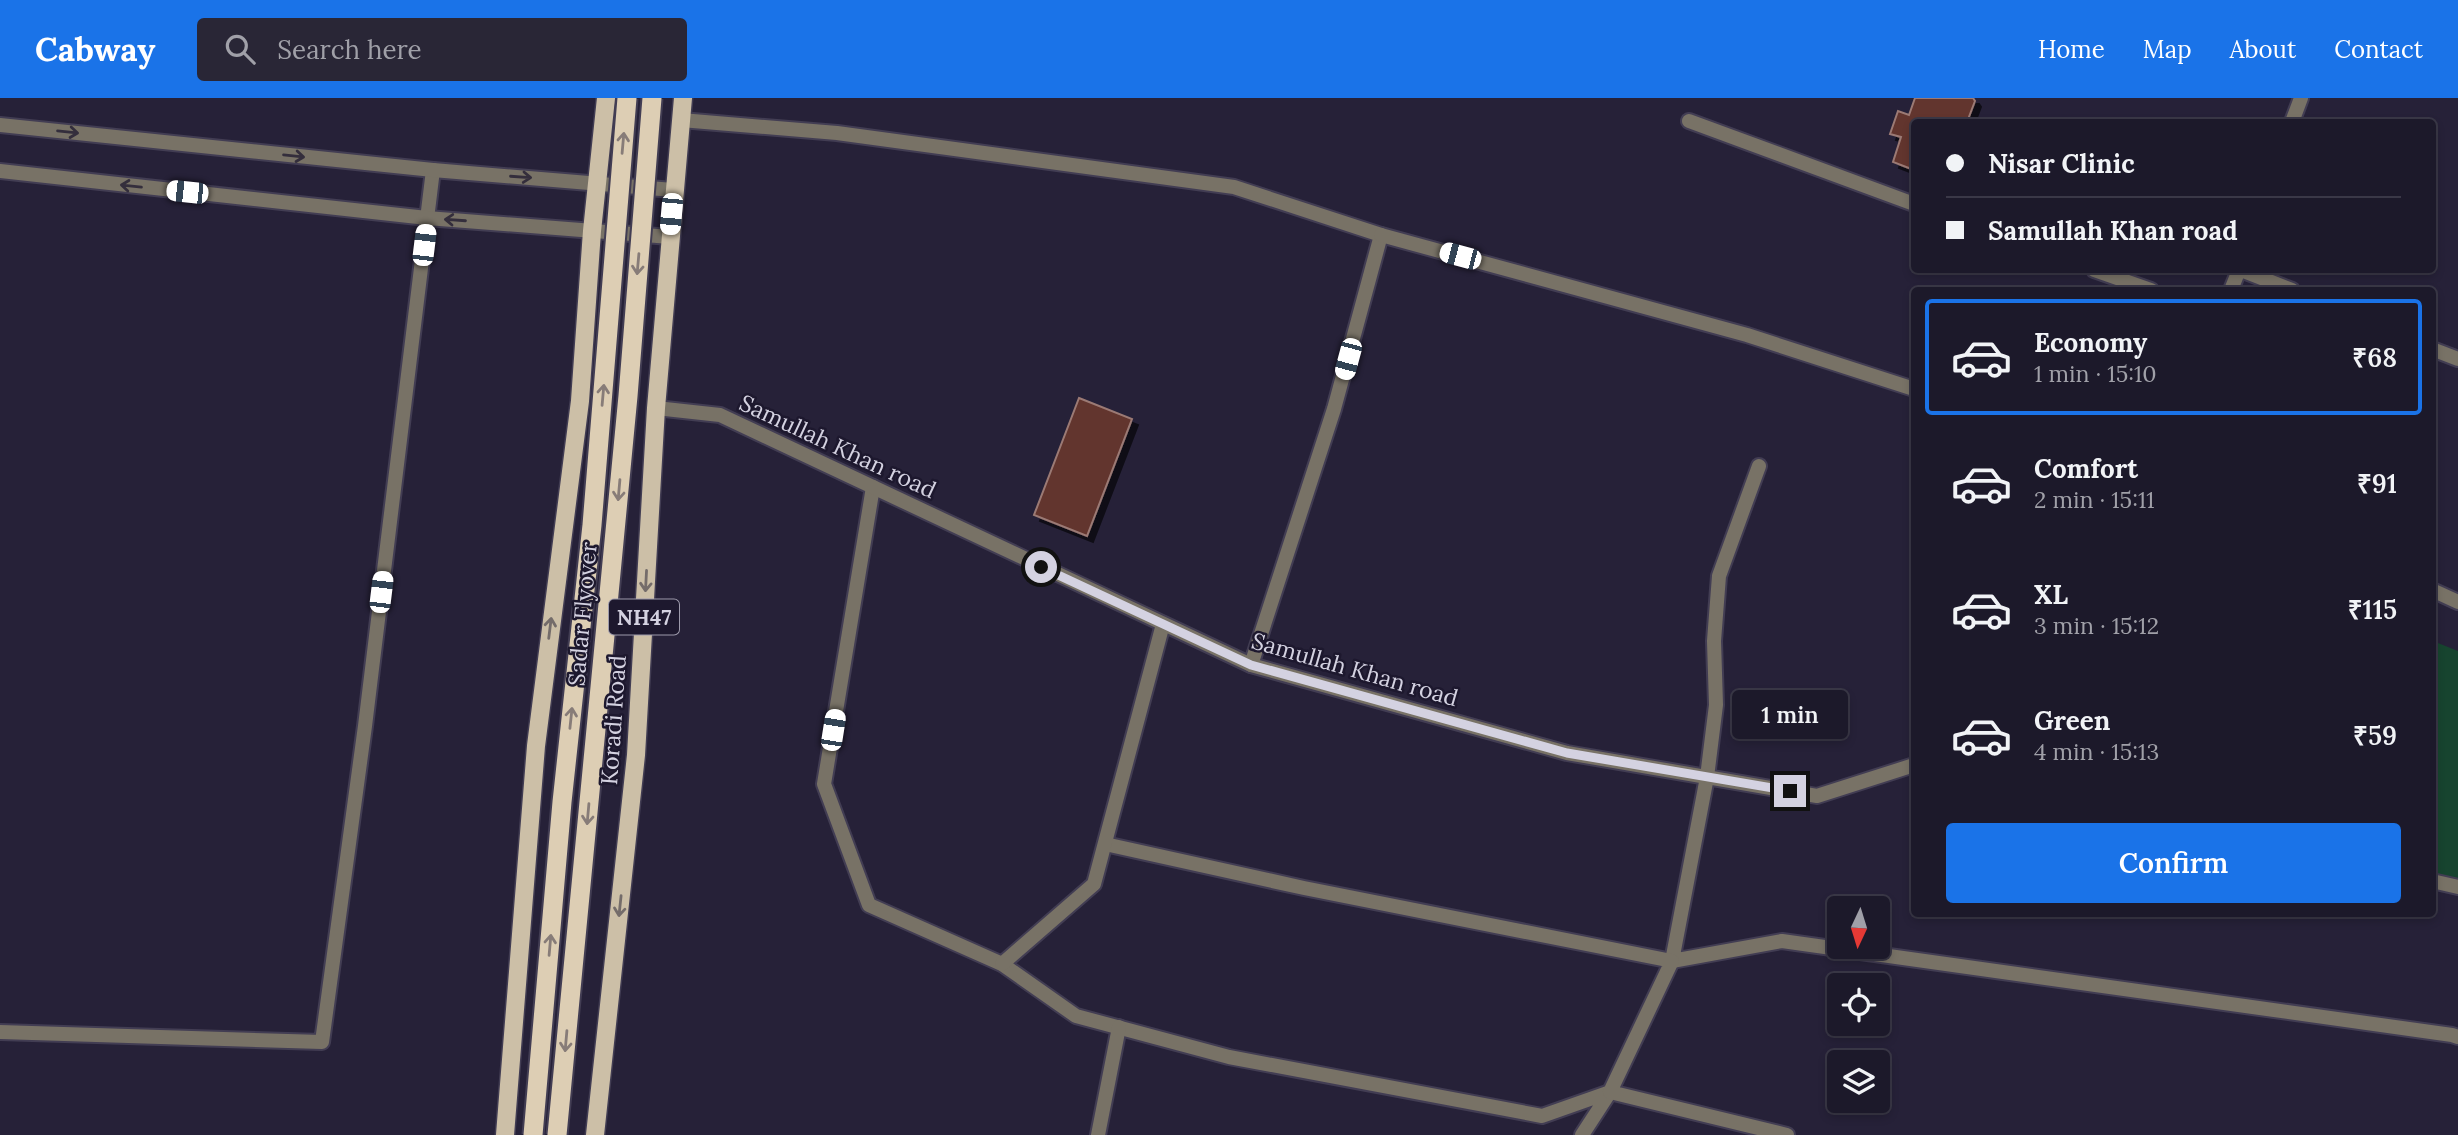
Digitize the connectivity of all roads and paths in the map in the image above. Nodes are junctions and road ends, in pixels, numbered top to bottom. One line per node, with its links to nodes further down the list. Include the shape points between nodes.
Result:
1 (606, 98): 12 (main road)
2 (627, 98): 45 (highway, Sadar Flyover, one-way to 2, bridge, via 592,525)
3 (652, 98): 46 (highway, Sadar Flyover, one-way to 46, bridge)
4 (683, 98): 7 (main road, Koradi Road / NH47)
5 (2301, 98): 6 (street)
6 (2293, 119)
7 (681, 120): 13 (main road, Koradi Road / NH47); 17 (street, via 837,133 1234,187)
8 (1689, 121): 14 (street)
9 (0, 125): 10 (street, one-way to 10)
10 (433, 170): 12 (street, one-way to 12); 15 (street)
11 (0, 171): 15 (street, one-way to 11)
12 (597, 182): 13 (street); 16 (main road)
13 (673, 190): 18 (main road, Koradi Road / NH47)
14 (1911, 203)
15 (427, 218): 16 (street, one-way to 15); 41 (street, via 322,1042)
16 (592, 231): 18 (street); 44 (main road, one-way to 16, via 536,746 580,401)
17 (1381, 235): 25 (street, via 1747,335); 32 (street, via 1334,409)
18 (670, 237): 26 (main road, Koradi Road / NH47)
19 (2103, 273): 21 (street)
20 (2248, 273): 22 (street)
21 (2142, 287)
22 (2283, 287)
23 (2436, 351): 24 (street)
24 (2458, 359)
25 (1911, 387)
26 (656, 408): 28 (street, Samullah Khan road, via 720,415); 47 (main road, Koradi Road / NH47, one-way to 47, via 636,755)
27 (1759, 466): 34 (street, via 1719,576 1716,705)
28 (873, 487): 31 (street, Samullah Khan road); 39 (street, via 824,784 869,905)
29 (2436, 592): 30 (street)
30 (2458, 602)
31 (1163, 624): 32 (street, Samullah Khan road); 35 (street)
32 (1251, 665): 34 (street, Samullah Khan road, via 1567,753)
33 (1911, 768): 34 (street, Samullah Khan road, via 1817,796)
34 (1707, 777): 38 (street)
35 (1105, 844): 38 (street); 39 (street, via 1094,884)
36 (2436, 882): 37 (street)
37 (2458, 887)
38 (1672, 961): 42 (street, via 1782,941); 43 (street)
39 (1002, 964): 40 (street, via 1076,1016)
40 (1119, 1027): 43 (street, via 1229,1057 1542,1116); 48 (street)
41 (0, 1032)
42 (2458, 1037)
43 (1610, 1092): 49 (street); 50 (street)
44 (505, 1135)
45 (533, 1135)
46 (557, 1135)
47 (595, 1135)
48 (1098, 1135)
49 (1582, 1135)
50 (1787, 1135)

